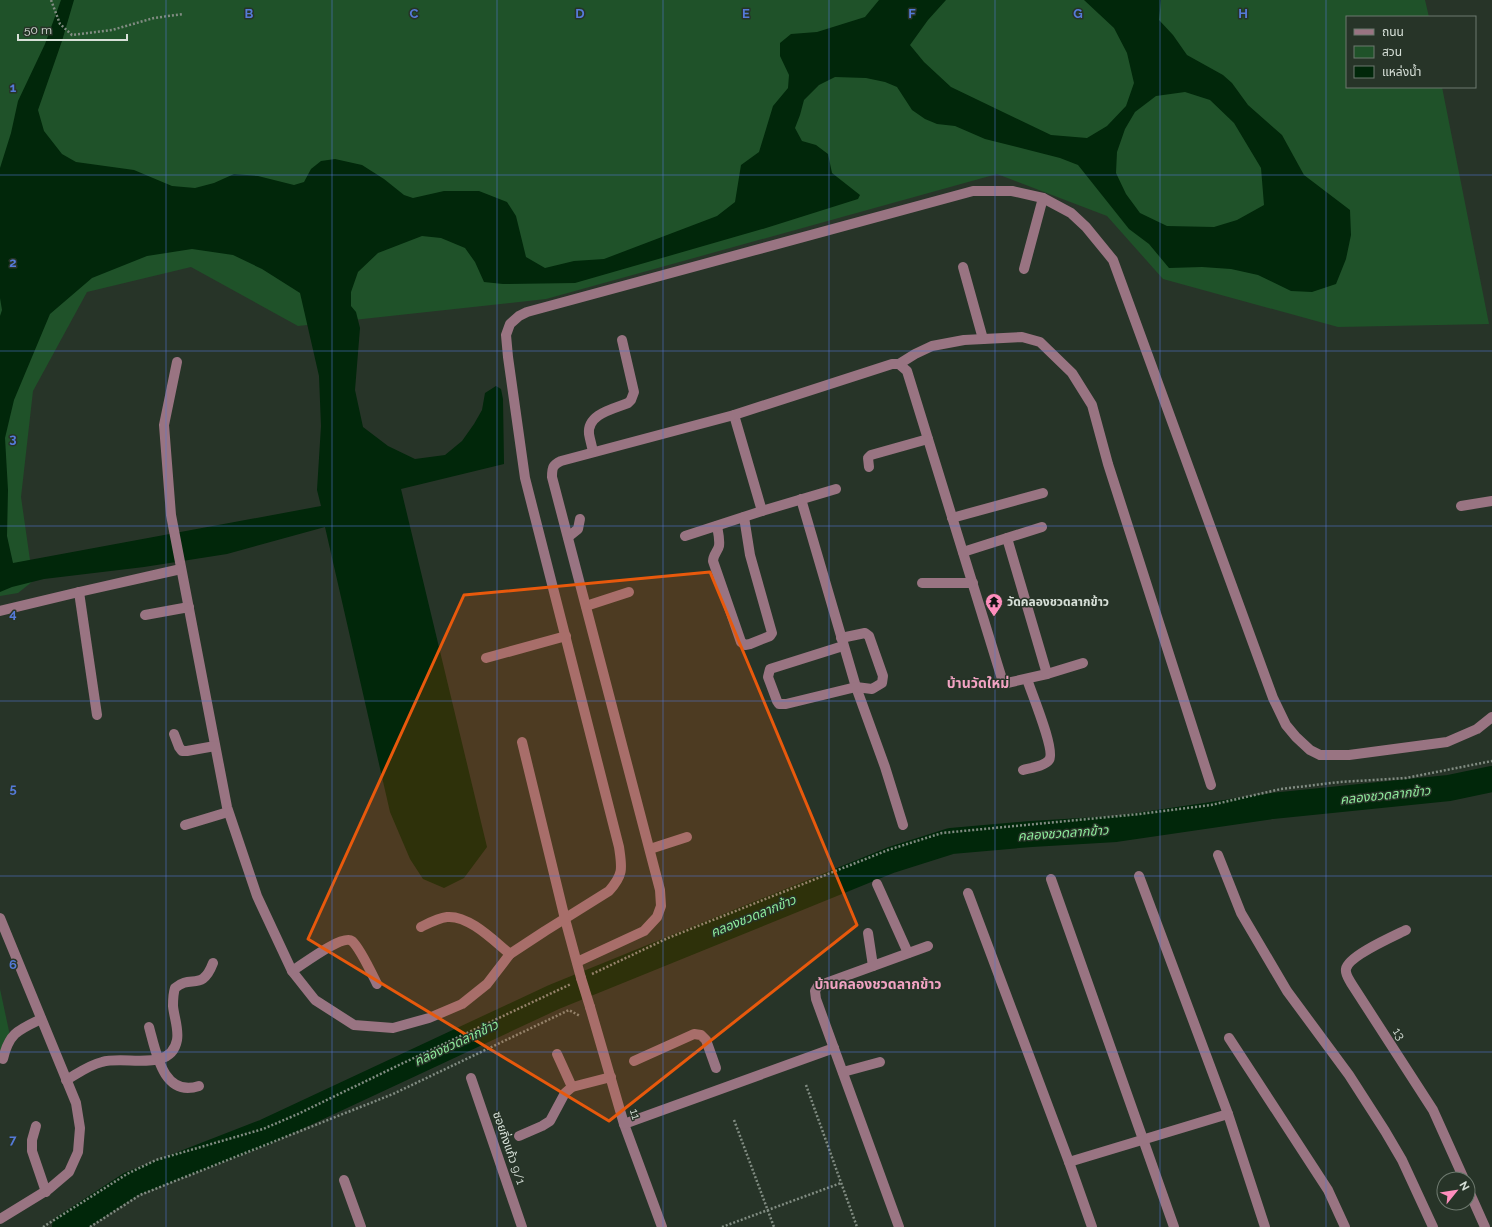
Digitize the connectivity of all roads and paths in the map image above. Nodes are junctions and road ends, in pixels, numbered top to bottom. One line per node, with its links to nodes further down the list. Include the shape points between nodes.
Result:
1 (51, 0): 2 (path, via 60,24 72,35 112,30 154,18)
2 (183, 14)
3 (1043, 198): 5 (street); 38 (street, via 1012,191 973,191 528,312 510,324 506,335 508,357 524,470); 46 (street, via 1071,213 1086,227 1112,260 1274,698 1286,725 1296,737 1320,755 1349,755 1447,742 1477,729)
4 (963, 267): 6 (street)
5 (1024, 269)
6 (983, 339): 9 (street, via 932,346); 52 (street, via 1022,337 1040,342 1072,374 1092,405 1108,464)
7 (622, 340): 12 (street, via 634,392 628,404 598,415 590,422 589,433)
8 (177, 362): 29 (street, via 164,425 171,515)
9 (899, 364): 10 (street, via 892,364); 11 (street, via 907,371)
10 (734, 415): 12 (street); 19 (street)
11 (928, 438): 13 (street, via 871,455 868,458); 21 (street)
12 (594, 452): 26 (street, via 561,461 552,468)
13 (869, 467)
14 (836, 489): 16 (street)
15 (1043, 493): 21 (street)
16 (801, 499): 19 (street); 39 (street)
17 (1492, 501): 18 (street)
18 (1461, 506)
19 (762, 511): 20 (street)
20 (744, 517): 23 (street); 23 (street, via 750,555 772,633 750,644 745,645 741,642 713,561 719,546)
21 (952, 518): 28 (street)
22 (580, 519): 26 (street, via 578,529)
23 (717, 526): 25 (street)
24 (1042, 527): 27 (street)
25 (685, 536)
26 (568, 537): 34 (street)
27 (1007, 538): 28 (street); 42 (street)
28 (963, 552): 31 (street)
29 (181, 566): 32 (street); 35 (street)
30 (922, 583): 31 (street)
31 (973, 583): 43 (street, via 1002,679 1007,683)
32 (79, 592): 36 (street); 45 (street)
33 (629, 592): 34 (street)
34 (586, 606): 57 (street)
35 (189, 607): 37 (street); 49 (street)
36 (0, 611)
37 (145, 615)
38 (566, 636): 40 (street); 64 (street, via 619,847 622,869 617,882 609,891)
39 (842, 642): 44 (street); 44 (street, via 865,632 869,636 883,676 877,687); 44 (street, via 774,667 770,669 768,677 779,704)
40 (486, 658)
41 (1083, 663): 42 (street)
42 (1047, 674): 43 (street)
43 (1027, 679): 51 (street, via 1050,744 1051,757 1048,762)
44 (856, 687): 55 (street)
45 (97, 715)
46 (1492, 717)
47 (174, 734): 49 (street, via 182,751)
48 (522, 742): 64 (street, 11)
49 (215, 746): 53 (street)
50 (1492, 761): 75 (path, via 1406,778 1281,789 1211,805 942,833 888,850 683,932)
51 (1023, 770)
52 (1211, 785)
53 (228, 812): 54 (street); 74 (street, via 257,896)
54 (185, 825)
55 (903, 825)
56 (687, 837): 57 (street)
57 (650, 849): 71 (street, via 660,890 661,906 657,917 644,932)
58 (1218, 855): 122 (street, via 1241,913 1287,991 1349,1075 1386,1131)
59 (1139, 876): 95 (street)
60 (1051, 880): 100 (street)
61 (877, 884): 69 (street)
62 (968, 893): 101 (street)
63 (0, 918): 77 (street)
64 (565, 919): 70 (street); 71 (street, 11)
65 (421, 927): 70 (street, via 439,918 456,917 468,921)
66 (1406, 930): 102 (street, 13, via 1364,951 1346,968 1347,975 1433,1110)
67 (868, 933): 73 (street)
68 (928, 946): 69 (street)
69 (908, 953): 73 (street)
70 (510, 954): 74 (street, via 487,984 462,1004 430,1018 393,1028 354,1025 315,1000)
71 (577, 962): 75 (street, 11)
72 (213, 963): 84 (street, via 202,980 179,984 174,988 173,1007 177,1039 174,1051)
73 (873, 966): 81 (street, via 818,986 815,991)
74 (292, 971): 76 (street, via 337,942 346,940 351,941 358,950)
75 (582, 978): 78 (street, 11, bridge); 109 (path, via 263,1129 156,1160 127,1174)
76 (377, 984)
77 (41, 1019): 83 (street, via 20,1029 12,1037); 91 (street)
78 (596, 1024): 89 (street, 11); 110 (path, via 569,1010 393,1094 140,1195)
79 (149, 1027): 84 (street)
80 (1229, 1038): 121 (street, via 1328,1190)
81 (834, 1048): 88 (street); 97 (street)
82 (557, 1054): 94 (street)
83 (3, 1059)
84 (158, 1060): 91 (street, via 122,1059 102,1062); 93 (street, via 168,1080 175,1086 189,1089)
85 (634, 1060): 87 (street, via 694,1034 701,1035 706,1040)
86 (880, 1062): 88 (street)
87 (716, 1068)
88 (843, 1072): 117 (street)
89 (611, 1077): 94 (street); 97 (street, 11)
90 (471, 1078): 112 (street, ซอยกิ่งแก้ว 9/1)
91 (66, 1080): 105 (street, via 76,1103 80,1128 78,1152 69,1172)
92 (806, 1085): 104 (path)
93 (199, 1086)
94 (572, 1087): 99 (street, via 565,1093 550,1121)
95 (1228, 1114): 100 (street); 120 (street)
96 (734, 1120): 107 (path)
97 (624, 1124): 113 (street, 11)
98 (36, 1126): 105 (street, via 32,1151)
99 (520, 1136)
100 (1144, 1140): 101 (street); 119 (street)
101 (1070, 1162): 118 (street)
102 (1460, 1171)
103 (344, 1180): 111 (street)
104 (841, 1183): 107 (path); 116 (path)
105 (46, 1192): 108 (street)
106 (1476, 1207): 123 (street)
107 (767, 1210): 114 (path); 115 (path)
108 (0, 1219)
109 (44, 1227)
110 (90, 1227)
111 (361, 1227)
112 (522, 1227)
113 (662, 1227)
114 (722, 1227)
115 (774, 1227)
116 (857, 1227)
117 (899, 1227)
118 (1092, 1227)
119 (1174, 1227)
120 (1265, 1227)
121 (1345, 1227)
122 (1432, 1227)
123 (1485, 1227)

